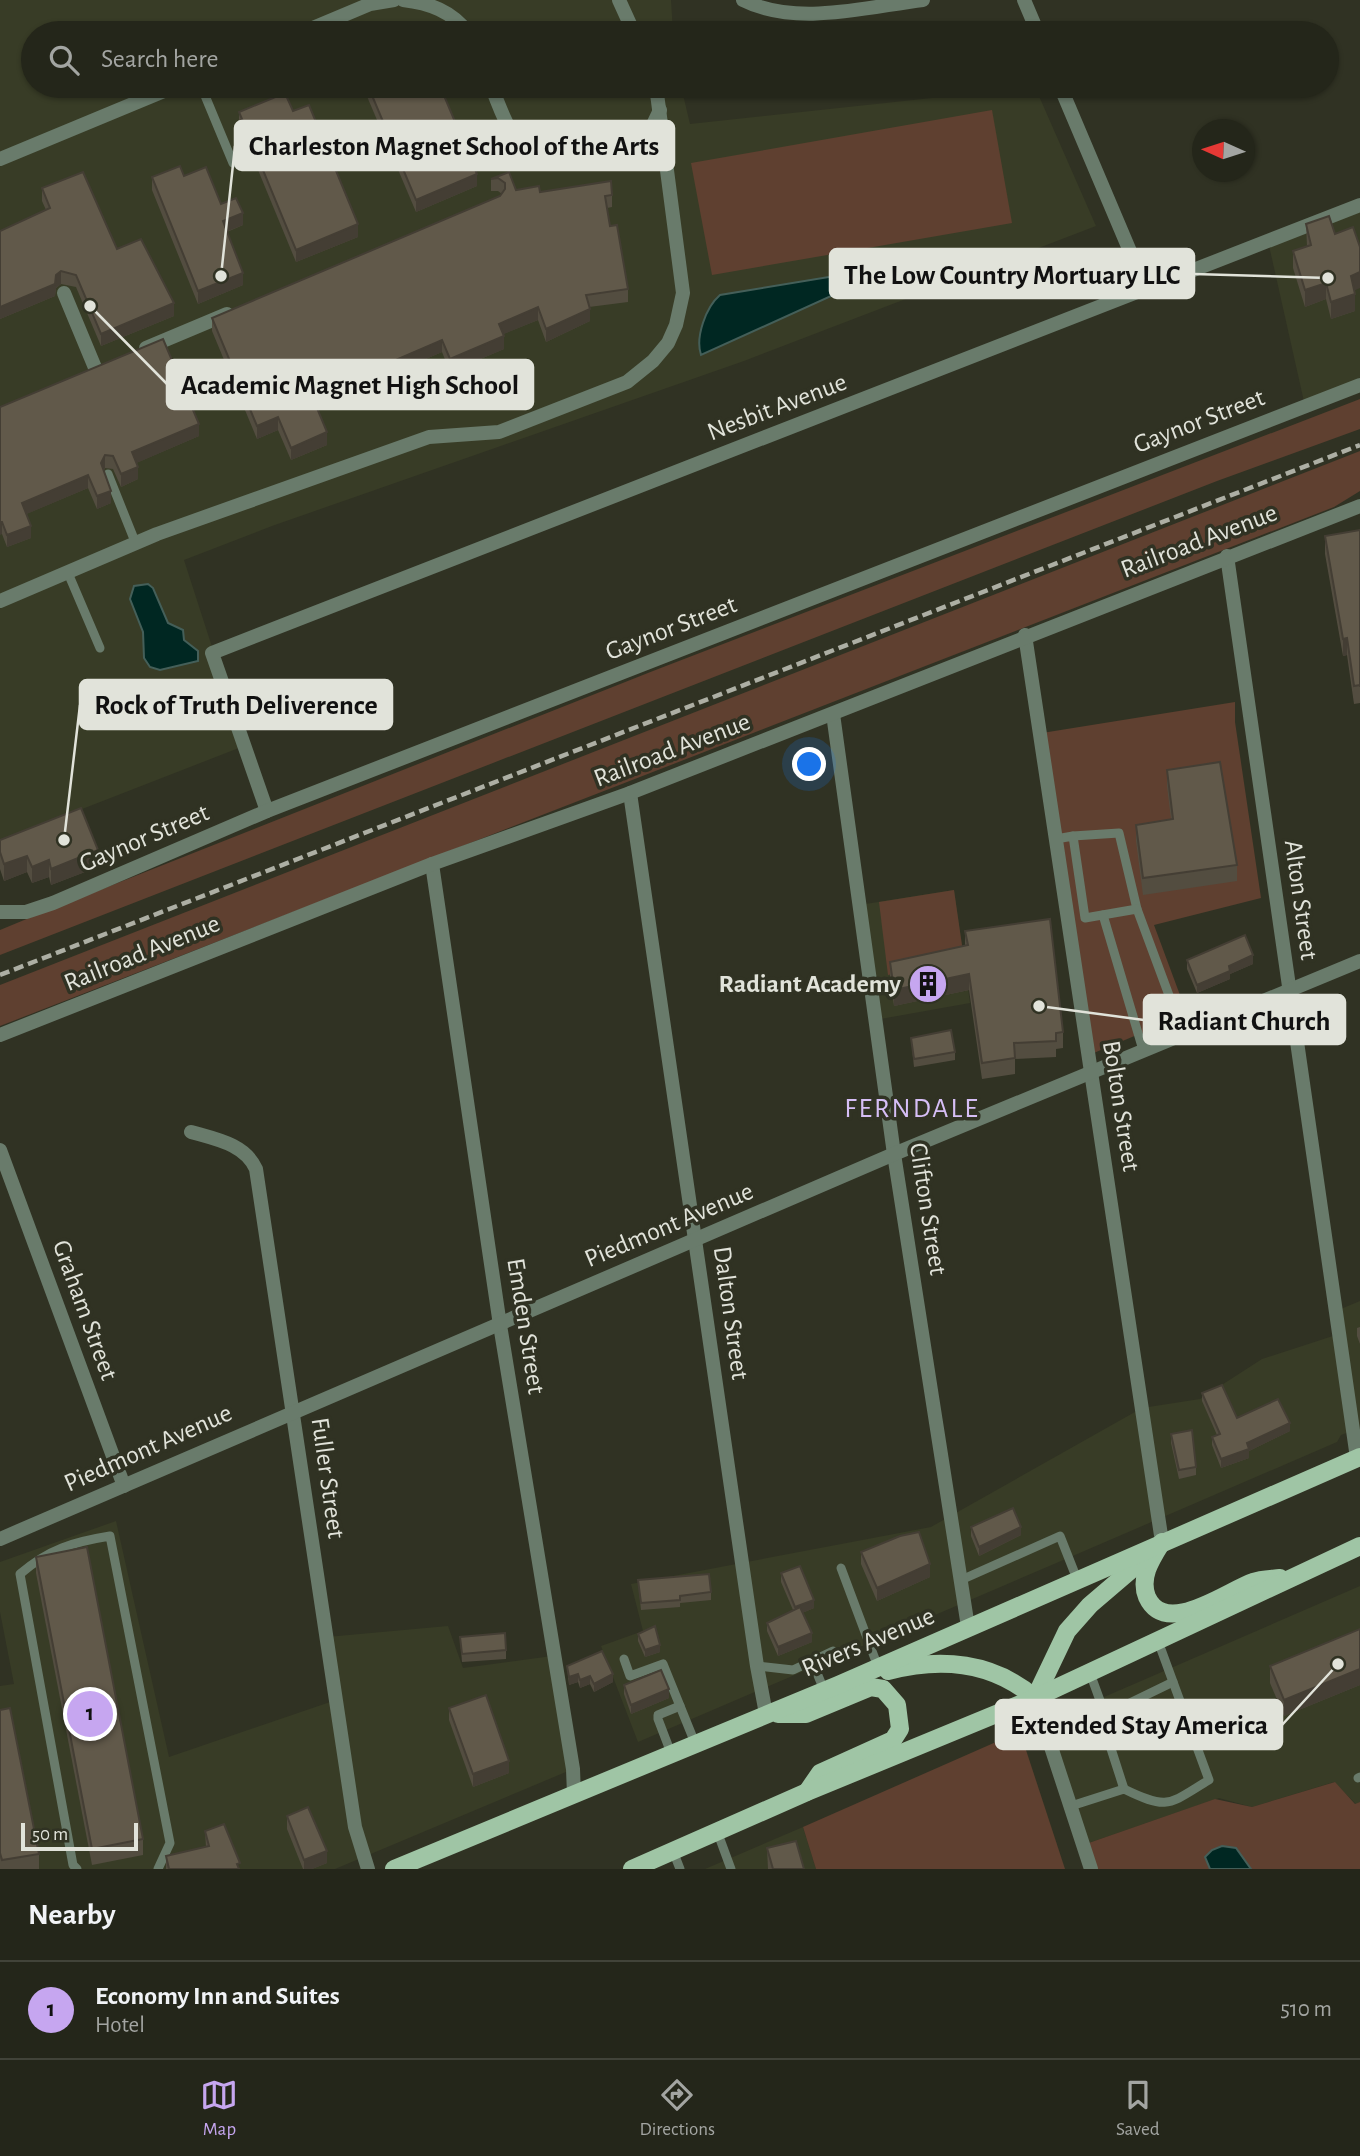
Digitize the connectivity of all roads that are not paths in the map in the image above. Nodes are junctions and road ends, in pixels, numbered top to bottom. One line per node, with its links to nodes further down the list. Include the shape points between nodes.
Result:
1 (386, 0): 2 (street); 8 (street)
2 (394, 0)
3 (403, 0): 9 (street, via 439,8)
4 (619, 0): 10 (street)
5 (743, 0): 6 (street, via 760,9 805,14)
6 (923, 0)
7 (1024, 0): 11 (street)
8 (330, 21)
9 (458, 21)
10 (629, 21)
11 (1033, 21)
12 (147, 98): 18 (street)
13 (206, 98): 19 (lane)
14 (497, 98): 17 (street, via 519,143 538,155 633,146 648,135)
15 (659, 98): 17 (street)
16 (1065, 98): 21 (street)
17 (661, 109): 29 (street, via 683,293 677,325 653,361 627,382 499,432 429,437)
18 (0, 159)
19 (233, 163)
20 (1360, 205): 21 (street, Nesbit Avenue)
21 (1146, 289): 37 (street, Nesbit Avenue, via 212,653)
22 (64, 293): 25 (street)
23 (246, 306): 24 (street)
24 (133, 354)
25 (96, 370)
26 (1360, 385): 37 (street, Gaynor Street)
27 (108, 474): 29 (lane)
28 (1359, 511): 30 (street, Railroad Avenue)
29 (136, 544): 31 (street)
30 (1227, 556): 33 (street, Railroad Avenue); 45 (street, Alton Street)
31 (68, 573): 32 (street); 34 (lane)
32 (0, 601)
33 (1025, 635): 35 (street, Railroad Avenue); 39 (street, Bolton Street)
34 (100, 648)
35 (833, 714): 36 (street, Railroad Avenue); 52 (street, Clifton Street)
36 (630, 793): 40 (street, Railroad Avenue); 53 (street, Dalton Street)
37 (267, 811): 42 (street, Gaynor Street, via 53,903 26,912)
38 (1073, 836): 39 (lane); 41 (lane, via 1119,833); 43 (lane, via 1085,918)
39 (1056, 839): 49 (street, Bolton Street)
40 (432, 864): 47 (street, Railroad Avenue); 54 (street, Emden Street)
41 (1137, 909): 43 (lane); 46 (lane)
42 (0, 912)
43 (1103, 915): 48 (lane)
44 (1360, 961): 45 (street, Piedmont Avenue)
45 (1288, 989): 46 (street, Piedmont Avenue); 56 (street, Alton Street)
46 (1183, 1033): 48 (street, Piedmont Avenue)
47 (0, 1035)
48 (1143, 1050): 49 (street, Piedmont Avenue)
49 (1091, 1071): 52 (street, Piedmont Avenue); 59 (street, Bolton Street)
50 (191, 1132): 55 (street, Fuller Street, via 226,1142 251,1159 256,1169)
51 (0, 1150): 57 (street, Graham Street)
52 (894, 1154): 53 (street, Piedmont Avenue); 64 (street, Clifton Street)
53 (696, 1240): 54 (street, Piedmont Avenue); 70 (street, Dalton Street)
54 (500, 1325): 55 (street, Piedmont Avenue); 85 (street, Emden Street)
55 (294, 1410): 57 (street, Piedmont Avenue); 91 (street, Fuller Street, via 355,1827)
56 (1359, 1458): 59 (main road, Rivers Avenue)
57 (124, 1486): 58 (street, Piedmont Avenue)
58 (0, 1539)
59 (1162, 1542): 62 (main road, via 1150,1560 1145,1589 1154,1607 1163,1612 1186,1612 1255,1581); 63 (main road, Rivers Avenue); 75 (main road, via 1067,1631)
60 (1360, 1546): 62 (main road)
61 (841, 1568): 71 (lane)
62 (1297, 1576): 66 (main road)
63 (1077, 1579): 64 (lane, via 1060,1536); 65 (main road, Rivers Avenue)
64 (961, 1580): 65 (street, Clifton Street)
65 (968, 1627): 71 (main road, Rivers Avenue)
66 (1158, 1641): 72 (main road); 73 (lane)
67 (833, 1651): 69 (lane)
68 (624, 1659): 76 (lane, via 630,1676 663,1664)
69 (811, 1661): 70 (lane, via 793,1670); 74 (lane)
70 (757, 1666): 77 (street, Dalton Street)
71 (878, 1667): 74 (main road, Rivers Avenue)
72 (1090, 1673): 75 (main road); 78 (lane)
73 (1174, 1682): 78 (lane); 83 (lane, via 1209,1780 1169,1804 1152,1803)
74 (831, 1687): 75 (main road, via 917,1664 943,1663 969,1665 1011,1679); 77 (main road, Rivers Avenue)
75 (1035, 1699): 81 (street); 84 (main road)
76 (680, 1706): 80 (lane); 82 (lane, via 658,1715)
77 (766, 1714): 80 (main road, Rivers Avenue); 84 (main road, via 806,1714 871,1687 883,1689 897,1705 900,1729 893,1740 820,1773)
78 (1103, 1716): 79 (lane)
79 (1105, 1730): 81 (lane); 83 (lane)
80 (695, 1743): 82 (main road, Rivers Avenue)
81 (1052, 1748): 86 (street)
82 (671, 1754): 85 (main road, Rivers Avenue)
83 (1124, 1789): 86 (lane)
84 (807, 1792): 87 (main road)
85 (574, 1794): 92 (main road, Rivers Avenue)
86 (1071, 1806): 96 (street)
87 (718, 1831): 88 (main road); 95 (lane)
88 (673, 1851): 93 (main road); 94 (lane)
89 (77, 1869): 90 (lane, via 20,1574 42,1555 79,1541 110,1536 170,1843)
90 (158, 1869)
91 (368, 1869)
92 (394, 1869)
93 (632, 1869)
94 (680, 1869)
95 (730, 1869)
96 (1091, 1869)

